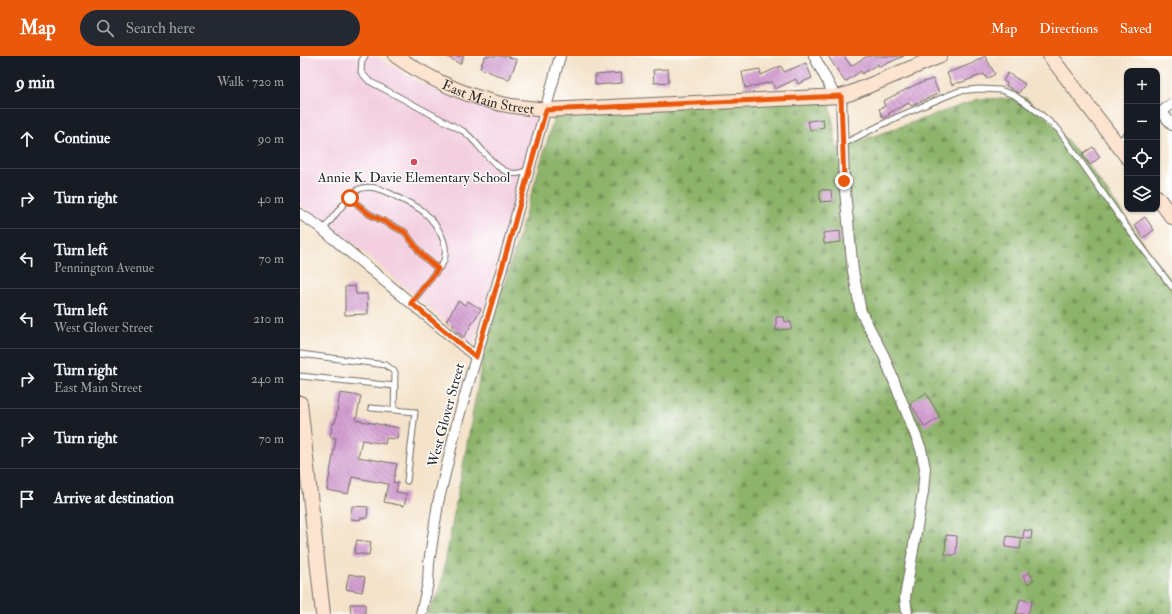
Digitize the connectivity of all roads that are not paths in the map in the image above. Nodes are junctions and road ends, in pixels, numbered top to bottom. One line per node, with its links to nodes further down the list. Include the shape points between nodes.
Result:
1 (365, 56): 16 (lane, via 360,72 369,81 464,131 502,170 520,173)
2 (396, 56): 10 (main road, East Main Street, via 412,67 470,95 497,103)
3 (560, 56): 10 (street, West Glover Street)
4 (814, 56): 8 (street)
5 (940, 56): 7 (main road, East Main Street)
6 (1050, 56): 14 (main road)
7 (926, 59): 8 (main road, East Main Street, via 851,93)
8 (838, 96): 10 (main road, East Main Street); 15 (street)
9 (1172, 104): 11 (street)
10 (546, 110): 16 (street, West Glover Street)
11 (1160, 113)
12 (1160, 115): 13 (street)
13 (1172, 125)
14 (1122, 142)
15 (843, 144): 23 (lane, via 870,129 960,92 979,89 1000,90 1014,95 1058,129); 35 (street, via 853,271 861,312 884,356 925,468 905,597)
16 (530, 169): 26 (street, West Glover Street)
17 (350, 198): 21 (lane); 22 (lane, via 369,214 405,232 422,255); 22 (lane, via 358,190 372,187 423,211 436,227 446,248 446,256)
18 (1160, 201): 20 (main road)
19 (300, 214): 21 (street)
20 (1172, 217)
21 (323, 230): 24 (street)
22 (438, 269): 24 (lane)
23 (1172, 287)
24 (411, 303): 26 (street)
25 (300, 354): 28 (lane, via 386,365 395,372)
26 (476, 357): 34 (street, West Glover Street, via 438,503 428,583)
27 (300, 376): 28 (lane)
28 (395, 386): 31 (lane)
29 (300, 403): 33 (main road)
30 (371, 408): 31 (lane)
31 (394, 410): 32 (lane, via 415,412)
32 (407, 481)
33 (323, 614)
34 (421, 614)
35 (907, 614)

